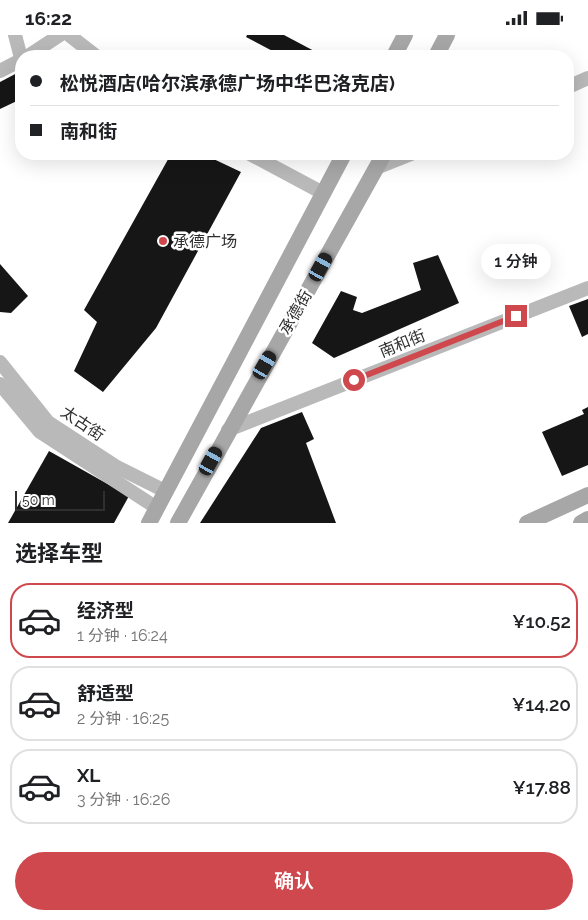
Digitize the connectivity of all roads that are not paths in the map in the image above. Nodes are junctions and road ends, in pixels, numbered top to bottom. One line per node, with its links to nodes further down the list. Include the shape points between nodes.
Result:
1 (15, 35): 6 (street)
2 (60, 35): 7 (street)
3 (69, 35): 8 (street)
4 (405, 35): 9 (main road)
5 (447, 35): 10 (main road)
6 (19, 50)
7 (37, 50)
8 (88, 50)
9 (397, 50)
10 (439, 50)
11 (15, 62): 12 (street)
12 (0, 71)
13 (588, 78): 14 (street)
14 (574, 84)
15 (261, 160): 20 (street)
16 (341, 160): 20 (main road)
17 (381, 160): 19 (main road, 承德街)
18 (396, 160): 19 (street)
19 (376, 168): 24 (main road, 承德街)
20 (323, 193): 25 (main road)
21 (588, 288): 24 (street, 南和街)
22 (0, 362): 25 (street, 太古街, via 48,422 117,467)
23 (0, 383): 27 (street, via 40,432)
24 (228, 430): 30 (main road, 承德街)
25 (165, 491): 27 (main road)
26 (588, 495): 31 (main road)
27 (157, 508): 29 (main road)
28 (588, 519): 32 (main road)
29 (149, 523)
30 (178, 523)
31 (527, 523)
32 (581, 523)

